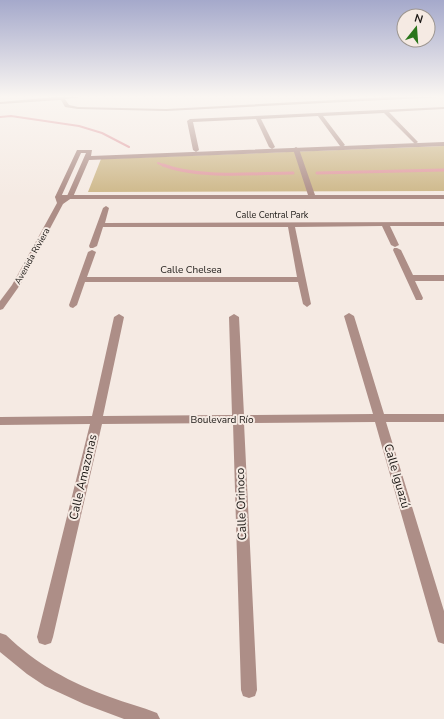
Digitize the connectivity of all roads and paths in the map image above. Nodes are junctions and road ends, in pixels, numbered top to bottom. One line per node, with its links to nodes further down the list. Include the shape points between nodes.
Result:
1 (192, 130): 9 (street)
2 (264, 130): 8 (street)
3 (331, 130): 7 (street)
4 (403, 130): 5 (street)
5 (415, 142)
6 (444, 144): 10 (street)
7 (342, 145)
8 (272, 147)
9 (196, 150)
10 (296, 150): 11 (street); 13 (street)
11 (86, 158): 12 (street); 15 (street, Avenida Riviera, via 90,151 79,151)
12 (70, 197): 13 (street); 15 (street)
13 (312, 197): 14 (street)
14 (444, 197)
15 (59, 200): 28 (street, Avenida Riviera, via 16,285)
16 (106, 208): 20 (street)
17 (291, 224): 18 (street, Calle Central Park); 20 (street, Calle Central Park); 23 (street)
18 (386, 224): 19 (street, Calle Central Park); 21 (street)
19 (444, 224)
20 (100, 225): 24 (street)
21 (410, 278): 22 (street); 25 (street)
22 (444, 278)
23 (301, 279): 24 (street, Calle Chelsea); 26 (street)
24 (82, 280): 27 (street)
25 (419, 298)
26 (307, 304)
27 (73, 305)
28 (0, 307)
29 (119, 316): 35 (street, Calle Amazonas)
30 (349, 316): 32 (street, Calle Iguazú)
31 (234, 318): 34 (street, Calle Orinoco)
32 (380, 418): 33 (street, Boulevard Río); 34 (street, Boulevard Río); 37 (street, Calle Iguazú)
33 (444, 418)
34 (238, 419): 35 (street, Boulevard Río); 40 (street, Calle Orinoco)
35 (97, 420): 36 (street, Boulevard Río); 38 (street, Calle Amazonas)
36 (0, 421)
37 (444, 636)
38 (45, 637)
39 (0, 641): 41 (street, via 12,655 49,678 101,704)
40 (249, 690)
41 (151, 719)

